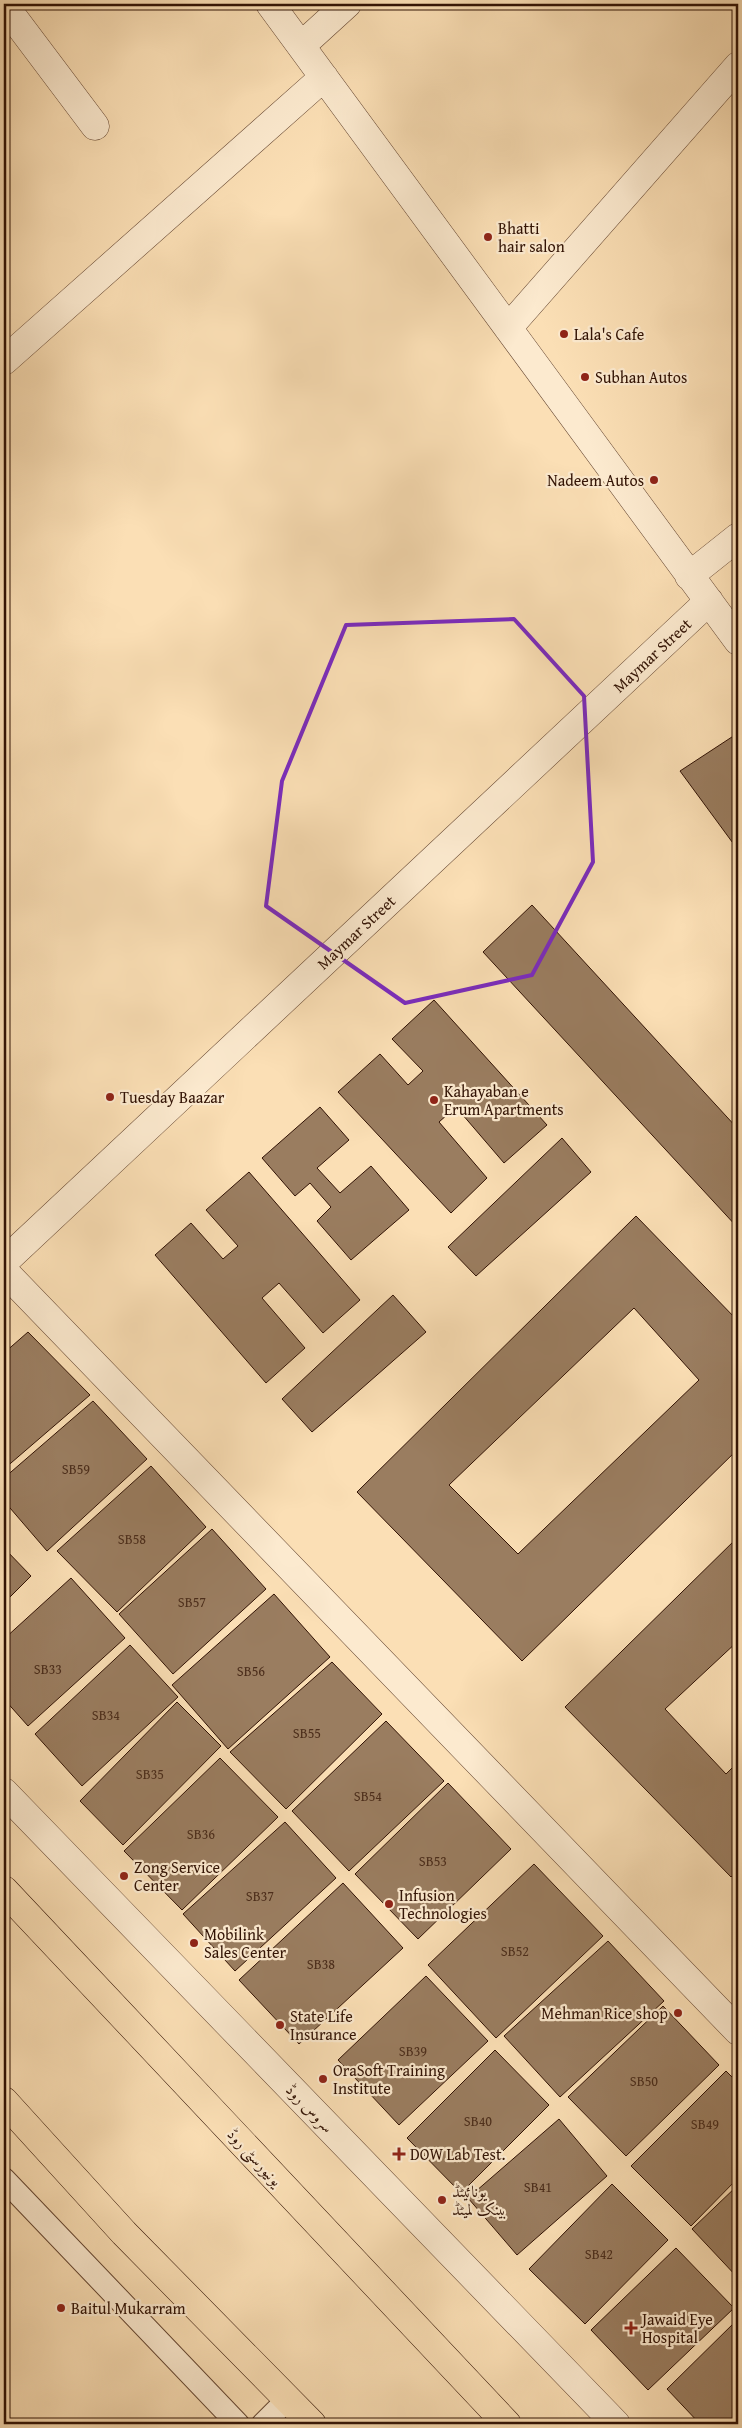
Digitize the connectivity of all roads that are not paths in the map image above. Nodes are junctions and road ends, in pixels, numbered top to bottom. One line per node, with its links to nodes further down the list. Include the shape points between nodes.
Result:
1 (270, 4): 4 (street)
2 (347, 4): 4 (street)
3 (4, 5): 7 (street)
4 (301, 46): 6 (street)
5 (738, 66): 8 (street)
6 (324, 77): 8 (street); 9 (street)
7 (95, 126)
8 (508, 328): 11 (street)
9 (7, 351)
10 (738, 537): 11 (street)
11 (689, 576): 12 (street)
12 (709, 601): 13 (street); 14 (street, Maymar Street)
13 (738, 641)
14 (4, 1262)
15 (4, 1272): 18 (street)
16 (4, 1792): 26 (street, سروس روڈ)
17 (4, 1890): 25 (main road, یونیورسٹی روڈ)
18 (738, 2031)
19 (4, 2101): 21 (main road, via 124,2233)
20 (4, 2179): 22 (lane)
21 (288, 2399): 23 (lane); 24 (main road)
22 (238, 2424)
23 (264, 2424)
24 (312, 2424)
25 (507, 2424)
26 (616, 2424)

